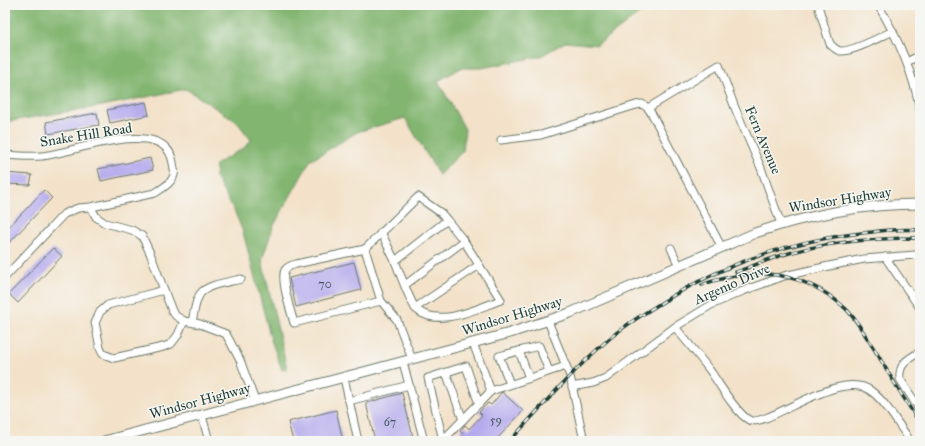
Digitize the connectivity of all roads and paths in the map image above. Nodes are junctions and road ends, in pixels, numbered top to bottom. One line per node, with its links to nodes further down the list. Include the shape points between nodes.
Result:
1 (819, 5): 3 (street, via 830,44 839,51 849,51)
2 (878, 5): 3 (street)
3 (893, 31): 5 (street)
4 (920, 56): 5 (street)
5 (907, 62): 7 (street)
6 (648, 108): 8 (street, via 642,104 636,105 542,135); 13 (street, Fern Avenue, via 719,65); 17 (street)
7 (920, 110)
8 (501, 140)
9 (5, 155): 11 (street, Snake Hill Road, via 42,156 131,138 157,140 168,149 175,172 171,181 164,187 155,193)
10 (920, 204): 13 (main road, Windsor Highway, via 839,212)
11 (90, 207): 24 (street, Snake Hill Road, via 78,208 64,214); 27 (street, via 96,217 105,223 132,230 142,236)
12 (447, 220): 14 (street, via 418,197); 15 (street); 21 (street)
13 (782, 224): 17 (main road, Windsor Highway)
14 (381, 232): 18 (street); 21 (street)
15 (464, 241): 22 (street); 26 (street)
16 (670, 248): 23 (street)
17 (722, 248): 23 (main road, Windsor Highway)
18 (365, 249): 28 (street); 28 (street, via 287,267 284,280 294,323)
19 (920, 256): 20 (street, Argenio Drive)
20 (885, 257): 30 (street); 34 (street, Argenio Drive, via 784,276 711,305)
21 (394, 261): 26 (street)
22 (480, 265): 29 (street); 29 (street, via 501,300 444,318 430,317)
23 (679, 266): 32 (main road, Windsor Highway)
24 (5, 277)
25 (241, 279): 33 (street, via 215,285 200,294)
26 (406, 285): 29 (street)
27 (164, 290): 31 (street, via 172,311); 31 (street, via 108,305 102,309 95,323 100,348 104,354 114,358 163,348 175,340)
28 (381, 301): 38 (street, via 397,320)
29 (415, 308)
30 (920, 308)
31 (184, 320): 33 (street)
32 (548, 321): 35 (main road, Windsor Highway); 39 (street)
33 (192, 322): 48 (street, via 226,334 240,360)
34 (675, 327): 46 (street, Argenio Drive, via 606,378); 54 (street, via 741,414 749,420 761,420 827,391 858,386 870,390 882,401)
35 (473, 343): 38 (main road, Windsor Highway); 47 (street)
36 (519, 351): 40 (street, via 539,346); 43 (street); 44 (street, via 499,356)
37 (920, 352): 51 (street, via 903,364 899,372 900,378)
38 (408, 361): 42 (main road, Windsor Highway); 45 (street)
39 (566, 366): 40 (street); 46 (street)
40 (549, 371): 43 (street)
41 (446, 372): 50 (street, via 466,366); 53 (street); 59 (street, via 428,378)
42 (344, 378): 48 (main road, Windsor Highway); 49 (street)
43 (529, 378): 44 (street)
44 (510, 384): 47 (street)
45 (409, 385): 49 (street); 58 (street)
46 (572, 387): 60 (street)
47 (491, 391): 50 (street)
48 (255, 401): 52 (main road, Windsor Highway)
49 (349, 401): 57 (street)
50 (479, 404): 53 (street)
51 (920, 410)
52 (202, 416): 55 (main road, Windsor Highway); 56 (street)
53 (463, 420): 59 (street)
54 (907, 436)
55 (104, 441)
56 (209, 441)
57 (358, 441)
58 (424, 441)
59 (443, 441)
60 (584, 441)

